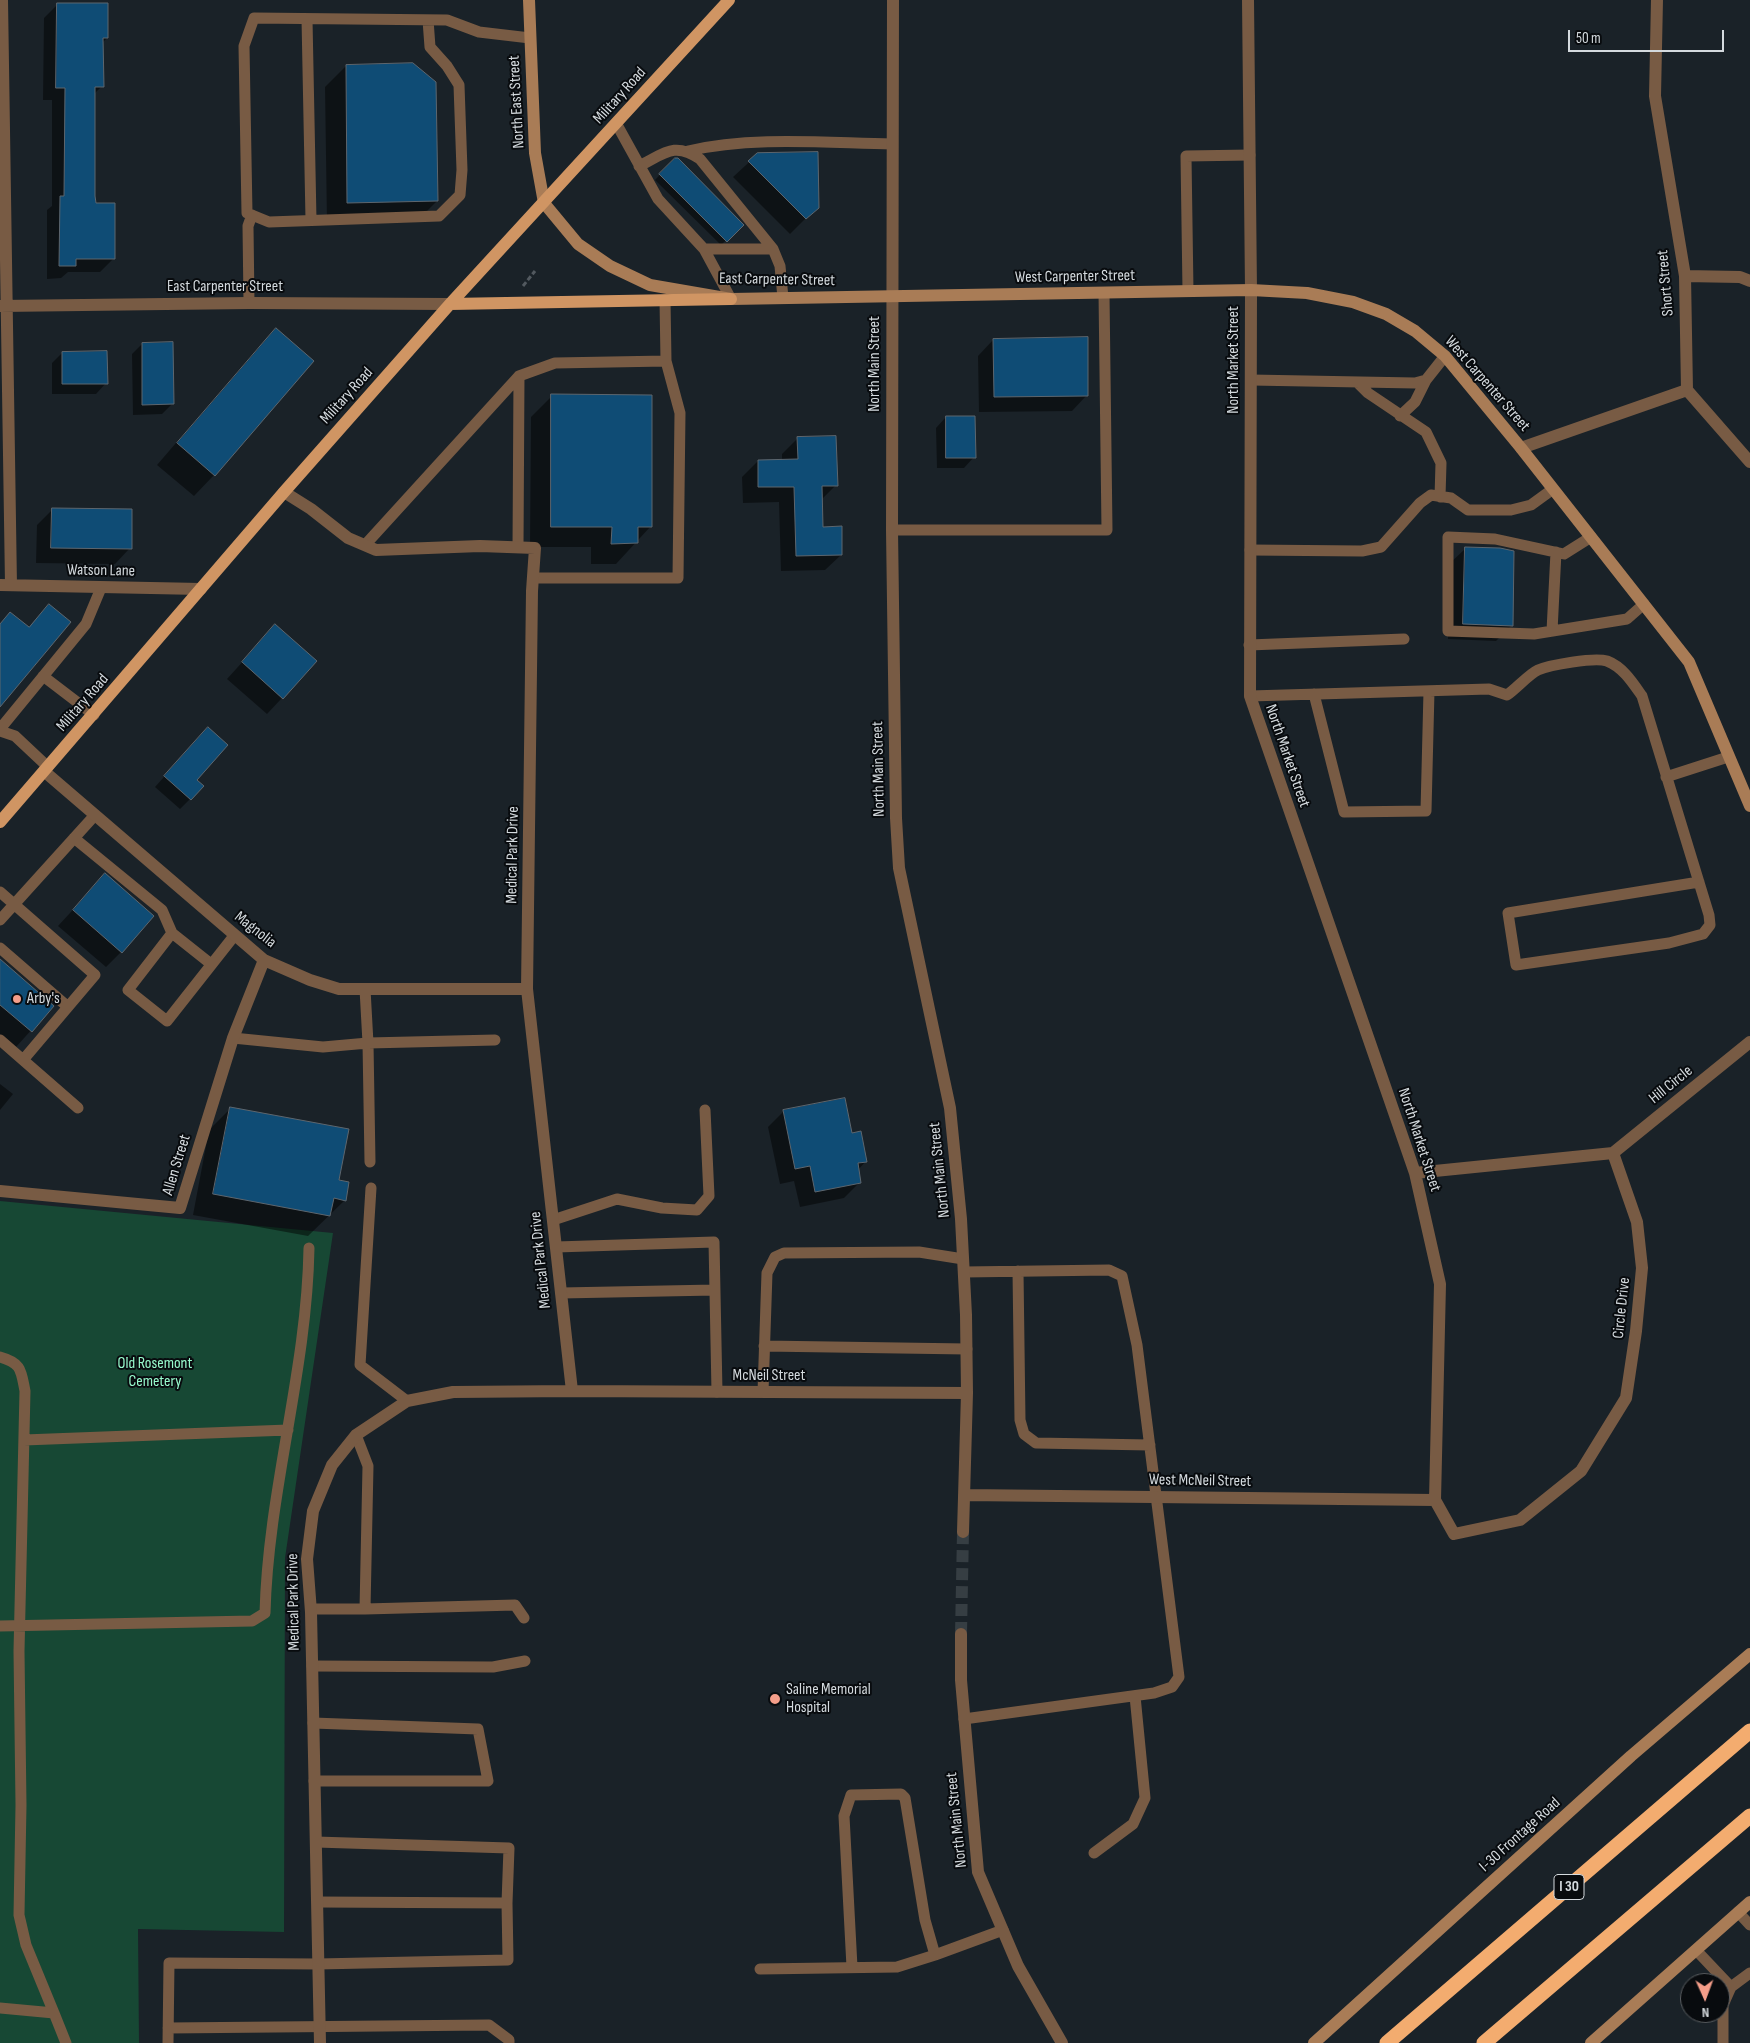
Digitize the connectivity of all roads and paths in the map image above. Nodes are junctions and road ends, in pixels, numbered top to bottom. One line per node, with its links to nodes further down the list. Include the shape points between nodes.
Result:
1 (2, 0): 33 (street)
2 (530, 0): 9 (main road, North East Street)
3 (730, 0): 10 (main road, Military Road)
4 (893, 0): 11 (street, North Main Street)
5 (1248, 0): 13 (street, North Market Street)
6 (1657, 0): 21 (street, Short Street, via 1655,96)
7 (307, 19): 8 (lane); 16 (lane, via 254,18 244,46 247,213); 17 (lane)
8 (428, 20): 9 (lane, via 447,20 479,32); 17 (lane, via 430,47 459,85 460,195 440,216)
9 (530, 38): 15 (main road, North East Street, via 535,153)
10 (616, 123): 14 (lane); 15 (main road, Military Road)
11 (892, 144): 12 (lane, via 724,144); 27 (street, North Main Street)
12 (688, 151): 14 (lane, via 675,149); 19 (lane, via 700,160)
13 (1250, 155): 24 (street, North Market Street); 25 (lane, via 1186,156)
14 (639, 166): 18 (lane, via 658,199)
15 (544, 202): 29 (main road, East Carpenter Street, via 578,244 610,266 650,285); 32 (main road, Military Road)
16 (252, 215): 17 (lane, via 269,222); 31 (lane, via 248,226)
17 (311, 220)
18 (704, 249): 19 (lane); 29 (lane)
19 (773, 249): 28 (lane, via 780,266)
20 (535, 271): 23 (path)
21 (1685, 276): 22 (street, via 1740,277); 40 (street, Short Street)
22 (1750, 281)
23 (523, 286)
24 (1251, 290): 25 (main road, West Carpenter Street); 34 (main road, West Carpenter Street, via 1307,293 1353,302 1386,314 1415,331); 37 (street, North Market Street)
25 (1188, 291): 26 (main road, West Carpenter Street)
26 (1104, 293): 27 (main road, West Carpenter Street); 47 (lane, via 1107,530)
27 (892, 296): 28 (main road, East Carpenter Street); 47 (street, North Main Street)
28 (783, 298): 29 (main road, East Carpenter Street)
29 (731, 299): 30 (main road)
30 (665, 300): 32 (main road); 35 (lane)
31 (249, 303): 32 (street, East Carpenter Street); 33 (street, East Carpenter Street)
32 (450, 304): 45 (main road, Military Road)
33 (3, 306): 54 (street)
34 (1445, 356): 38 (lane); 42 (main road, West Carpenter Street)
35 (666, 362): 36 (lane, via 555,363); 53 (lane, via 680,413 678,578)
36 (519, 376): 49 (lane); 50 (lane)
37 (1251, 380): 39 (lane); 51 (street, North Market Street)
38 (1426, 380): 39 (lane, via 1415,383); 41 (lane, via 1415,402)
39 (1357, 382): 41 (lane)
40 (1687, 390): 42 (street); 43 (street)
41 (1400, 416): 46 (lane, via 1426,432 1441,463)
42 (1521, 448): 44 (main road, West Carpenter Street)
43 (1750, 462)
44 (1553, 489): 46 (lane, via 1531,505 1511,510 1468,510 1451,498); 48 (main road, West Carpenter Street)
45 (284, 492): 49 (street, Medical Park Drive, via 348,538); 56 (main road, Military Road)
46 (1440, 497): 51 (lane, via 1431,495 1420,503 1381,548 1362,551)
47 (892, 530): 102 (street, North Main Street, via 899,868 950,1108)
48 (1591, 537): 52 (lane, via 1564,554); 57 (main road, West Carpenter Street)
49 (365, 545): 50 (street, Medical Park Drive, via 376,550)
50 (518, 547): 53 (street, Medical Park Drive, via 535,548)
51 (1250, 550): 60 (street, North Market Street)
52 (1556, 552): 58 (lane); 58 (lane, via 1494,539 1448,538 1448,631 1534,634)
53 (533, 578): 84 (street, Medical Park Drive)
54 (5, 585): 55 (street, Watson Lane)
55 (101, 588): 56 (street, Watson Lane); 61 (lane, via 86,624)
56 (201, 589): 65 (main road, Military Road)
57 (1644, 604): 58 (lane, via 1628,619); 67 (main road, West Carpenter Street, via 1689,662)
58 (1552, 631)
59 (1404, 639): 60 (lane)
60 (1249, 645): 64 (street, North Market Street)
61 (43, 676): 65 (lane); 66 (lane)
62 (1429, 691): 63 (lane); 63 (lane, via 1426,811 1344,812); 69 (lane, via 1489,689 1508,695 1536,671 1566,662 1605,660 1631,679 1642,696)
63 (1314, 694): 64 (lane)
64 (1250, 696): 96 (street, North Market Street)
65 (94, 715): 68 (main road, Military Road)
66 (0, 730): 68 (lane, via 15,736)
67 (1728, 757): 69 (lane); 70 (main road, West Carpenter Street)
68 (47, 769): 71 (main road, Military Road); 72 (street, Magnolia)
69 (1666, 777): 74 (lane)
70 (1750, 806)
71 (2, 815)
72 (95, 815): 73 (lane); 79 (street, Magnolia)
73 (74, 838): 76 (lane); 78 (lane, via 162,910)
74 (1699, 882): 74 (lane, via 1710,925 1703,934 1669,943 1516,965 1508,913)
75 (0, 892): 76 (lane)
76 (14, 904): 77 (lane); 85 (lane, via 95,975)
77 (0, 920)
78 (172, 933): 82 (lane); 82 (lane, via 128,990 167,1021)
79 (234, 936): 81 (street, Magnolia); 82 (lane)
80 (0, 948): 85 (lane)
81 (264, 960): 83 (street, Magnolia, via 340,989); 86 (street, Allen Street)
82 (211, 964)
83 (365, 989): 84 (street, Magnolia); 90 (lane)
84 (527, 989): 99 (street, Medical Park Drive)
85 (68, 1007): 91 (lane)
86 (233, 1038): 90 (lane, via 322,1047); 98 (street, Allen Street, via 180,1208)
87 (0, 1040): 91 (lane)
88 (495, 1040): 90 (lane)
89 (1750, 1042): 94 (street, Hill Circle)
90 (368, 1043): 95 (lane)
91 (23, 1060): 92 (lane)
92 (78, 1108)
93 (705, 1110): 99 (lane, via 709,1196 697,1210 662,1208 617,1199)
94 (1613, 1153): 96 (street); 120 (street, Circle Drive, via 1637,1222 1642,1268 1626,1398 1581,1471 1520,1520 1454,1534)
95 (370, 1162)
96 (1415, 1173): 120 (street, North Market Street, via 1440,1284)
97 (371, 1188): 113 (lane, via 360,1365)
98 (0, 1191)
99 (553, 1220): 100 (street, Medical Park Drive)
100 (556, 1247): 104 (lane, via 714,1242); 105 (street, Medical Park Drive)
101 (309, 1248): 114 (lane, via 308,1281)
102 (964, 1266): 103 (lane); 106 (lane, via 919,1252 784,1253 775,1257 767,1274); 107 (street, North Main Street)
103 (1018, 1271): 117 (lane, via 1110,1270 1122,1276 1137,1345); 117 (lane, via 1020,1420 1024,1434 1036,1443)
104 (715, 1290): 105 (lane); 110 (lane)
105 (561, 1293): 109 (street, Medical Park Drive)
106 (764, 1346): 107 (lane); 111 (lane)
107 (966, 1349): 112 (street, North Main Street)
108 (0, 1357): 116 (lane, via 13,1361 22,1372)
109 (572, 1391): 110 (street, McNeil Street); 113 (street, Medical Park Drive, via 453,1392)
110 (717, 1392): 111 (street, McNeil Street)
111 (763, 1392): 112 (street, McNeil Street)
112 (967, 1393): 118 (street, North Main Street)
113 (407, 1401): 115 (street, Medical Park Drive)
114 (288, 1430): 116 (lane); 125 (lane, via 268,1557 264,1613 252,1621)
115 (356, 1435): 122 (street, Medical Park Drive, via 332,1466 313,1511 307,1559); 123 (lane, via 368,1466)
116 (24, 1440): 125 (lane)
117 (1150, 1444): 119 (lane)
118 (964, 1495): 119 (street, West McNeil Street); 121 (street, North Main Street)
119 (1157, 1496): 120 (street, West McNeil Street); 131 (lane, via 1179,1677 1172,1688)
120 (1435, 1500)
121 (963, 1532)
122 (311, 1609): 123 (lane); 130 (street, Medical Park Drive)
123 (365, 1609): 124 (lane, via 515,1605)
124 (524, 1618)
125 (20, 1625): 126 (lane); 153 (lane, via 18,1915 26,1945)
126 (0, 1626)
127 (961, 1634): 132 (street, North Main Street)
128 (1750, 1654): 161 (main road, I-30 Frontage Road)
129 (525, 1661): 130 (lane, via 493,1667)
130 (312, 1666): 133 (street, Medical Park Drive)
131 (1135, 1696): 132 (lane); 138 (lane, via 1146,1798 1133,1824)
132 (964, 1719): 144 (street, North Main Street, via 978,1872)
133 (313, 1723): 135 (street, Medical Park Drive); 135 (lane, via 478,1729 488,1781)
134 (1750, 1731): 162 (highway, I 30)
135 (314, 1781): 137 (street, Medical Park Drive)
136 (1750, 1816): 163 (highway)
137 (316, 1842): 139 (street, Medical Park Drive); 141 (lane, via 509,1848)
138 (1094, 1854)
139 (317, 1902): 141 (lane); 147 (street, Medical Park Drive)
140 (1750, 1902): 142 (main road)
141 (507, 1903): 147 (lane, via 508,1960)
142 (1738, 1912): 143 (lane); 145 (main road)
143 (1750, 1925)
144 (1003, 1930): 146 (lane); 160 (street, North Main Street, via 1018,1966)
145 (1696, 1950): 151 (lane); 164 (main road)
146 (935, 1955): 148 (lane, via 897,1967); 148 (lane, via 925,1920 905,1798 901,1794 851,1795 844,1816)
147 (318, 1964): 154 (street, Medical Park Drive); 155 (lane, via 169,1963)
148 (852, 1967): 149 (lane)
149 (760, 1969)
150 (1750, 1973): 151 (lane)
151 (1731, 1988): 165 (lane, via 1723,2005)
152 (0, 2008): 153 (lane)
153 (54, 2013): 156 (lane)
154 (320, 2027): 155 (lane); 158 (street, Medical Park Drive); 159 (lane, via 488,2025)
155 (168, 2028): 157 (lane)
156 (66, 2043)
157 (168, 2043)
158 (320, 2043)
159 (509, 2043)
160 (1062, 2043)
161 (1314, 2043)
162 (1387, 2043)
163 (1484, 2043)
164 (1592, 2043)
165 (1723, 2043)

